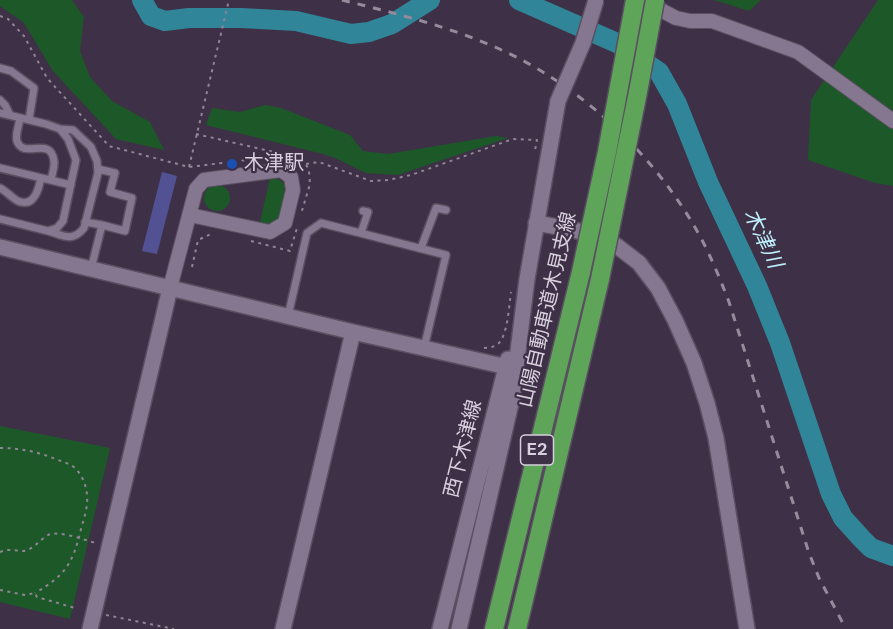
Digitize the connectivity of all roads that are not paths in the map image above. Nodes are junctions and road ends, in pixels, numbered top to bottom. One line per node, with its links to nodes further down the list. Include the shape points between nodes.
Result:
1 (596, 0): 24 (street, 西下木津線, bridge, via 558,101)
2 (635, 0): 40 (highway, 山陽自動車道木見支線 / E2, bridge, via 581,272)
3 (641, 0): 11 (street, via 676,18 712,21 798,52)
4 (655, 0): 41 (highway, E2, bridge, via 600,279)
5 (0, 68): 10 (lane, via 11,70 34,88)
6 (0, 100): 8 (lane)
7 (0, 113): 8 (lane)
8 (10, 115): 9 (lane)
9 (20, 118): 10 (lane); 16 (lane, via 16,140 26,150 38,147 51,153)
10 (29, 120): 12 (lane)
11 (893, 121)
12 (60, 129): 14 (lane, via 73,130 91,147); 17 (lane, via 76,160)
13 (0, 168): 15 (lane)
14 (98, 169): 23 (lane); 25 (lane, via 115,173 110,192 132,198 125,231)
15 (41, 178): 16 (lane); 18 (lane, via 37,194 25,202)
16 (51, 180): 17 (lane)
17 (71, 185): 26 (lane, via 63,221)
18 (0, 188)
19 (446, 210): 29 (lane, via 436,208)
20 (363, 211): 27 (lane, via 368,212)
21 (190, 215): 21 (street, via 196,189 204,180 281,170 291,177 293,190 285,223 270,232); 31 (street)
22 (0, 219): 26 (lane)
23 (85, 222): 25 (lane); 26 (lane, via 78,235 71,238)
24 (536, 223): 35 (street, 西下木津線); 42 (street, via 575,230 617,246 639,263 675,320 694,363 716,438)
25 (102, 225): 30 (lane)
26 (48, 231)
27 (361, 233): 29 (lane); 32 (lane, via 321,223 307,233)
28 (0, 247): 30 (street)
29 (421, 248): 34 (lane, via 446,255)
30 (91, 269): 31 (street)
31 (170, 288): 32 (street); 36 (street)
32 (288, 316): 33 (street)
33 (353, 332): 34 (street); 37 (street)
34 (424, 348): 35 (street)
35 (511, 367): 38 (street, 西下木津線); 39 (street, 西下木津線, via 512,399)
36 (90, 629)
37 (283, 629)
38 (440, 629)
39 (459, 629)
40 (494, 629)
41 (517, 629)
42 (747, 629)

